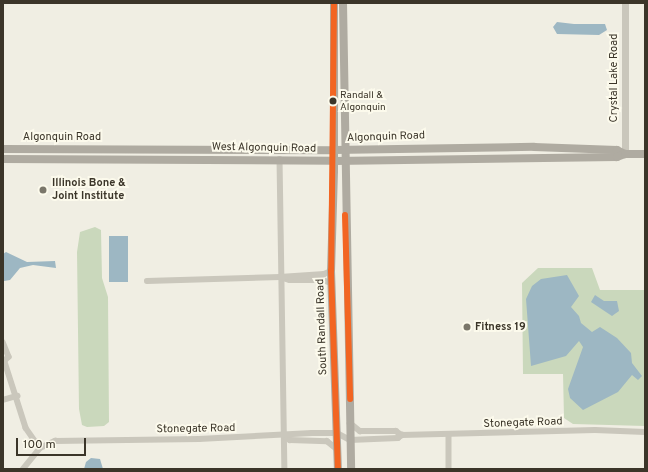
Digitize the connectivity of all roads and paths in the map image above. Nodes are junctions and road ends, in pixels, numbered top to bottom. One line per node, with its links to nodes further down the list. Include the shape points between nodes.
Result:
1 (334, 3): 8 (main road, South Randall Road)
2 (343, 3): 7 (main road)
3 (625, 3): 9 (street, Crystal Lake Road)
4 (454, 147): 5 (main road, Algonquin Road); 7 (main road, Algonquin Road); 14 (main road, via 448,153)
5 (517, 147): 9 (main road, Algonquin Road, via 617,150); 11 (main road, via 512,150 466,154)
6 (3, 149): 8 (main road, Algonquin Road)
7 (344, 149): 8 (main road, Algonquin Road); 16 (main road)
8 (334, 150): 15 (main road, South Randall Road)
9 (624, 154): 10 (main road, West Algonquin Road); 11 (main road, West Algonquin Road, via 617,157)
10 (645, 154)
11 (453, 158): 14 (main road, West Algonquin Road)
12 (3, 159): 13 (main road, West Algonquin Road)
13 (280, 159): 15 (main road, West Algonquin Road); 18 (street)
14 (404, 159): 16 (main road, West Algonquin Road)
15 (334, 160): 16 (main road, West Algonquin Road); 17 (main road, South Randall Road)
16 (344, 160): 25 (main road)
17 (331, 271): 18 (street, via 324,274); 20 (main road, South Randall Road)
18 (280, 277): 19 (street); 20 (street, via 290,280 322,280); 29 (street)
19 (147, 281)
20 (333, 284): 27 (main road, South Randall Road)
21 (3, 342): 22 (street, via 9,357)
22 (4, 363): 23 (street)
23 (17, 396): 24 (street); 32 (street, via 26,428)
24 (3, 400)
25 (350, 423): 28 (street, Stonegate Road, via 360,432 396,432); 31 (main road)
26 (645, 432): 30 (street, Stonegate Road, via 595,430)
27 (337, 433): 29 (street, Stonegate Road, via 291,433); 31 (street, Stonegate Road); 33 (main road, South Randall Road)
28 (402, 435): 30 (street, Stonegate Road); 31 (street, Stonegate Road, via 398,438)
29 (286, 436): 32 (street, Stonegate Road, via 55,441); 33 (street, Stonegate Road, via 290,440 327,441); 35 (street)
30 (449, 436): 38 (street)
31 (350, 440): 37 (main road)
32 (40, 448): 34 (street)
33 (338, 450): 36 (main road, South Randall Road)
34 (23, 469)
35 (285, 469)
36 (338, 469)
37 (351, 469)
38 (449, 469)

